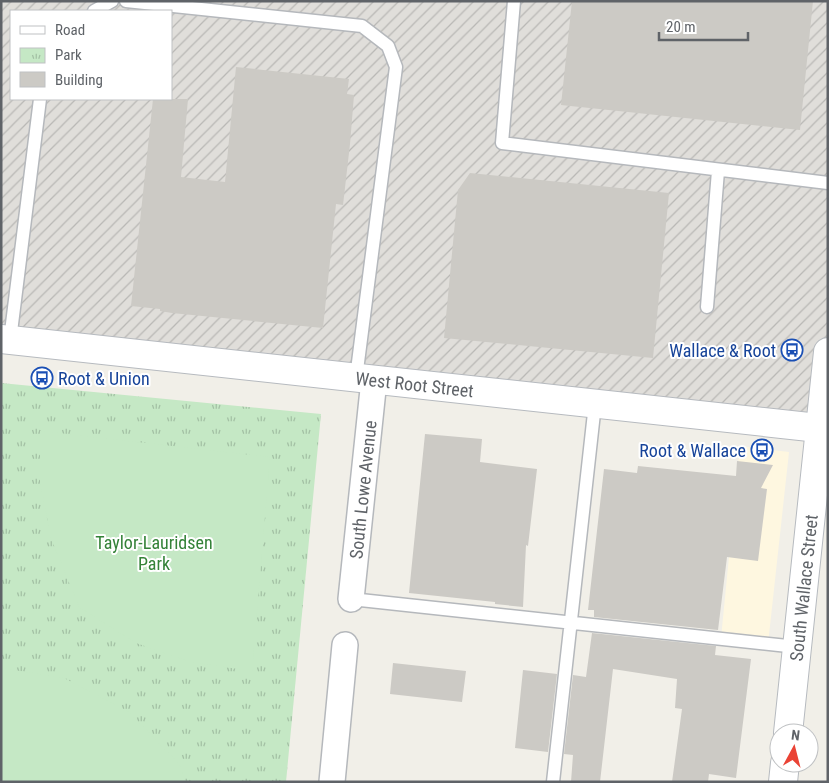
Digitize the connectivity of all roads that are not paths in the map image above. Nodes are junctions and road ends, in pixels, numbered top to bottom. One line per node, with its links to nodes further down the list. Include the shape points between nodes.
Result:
1 (112, 1): 4 (lane)
2 (126, 1): 11 (lane, via 362,26 388,46 396,67)
3 (514, 1): 6 (lane, via 502,143)
4 (96, 10)
5 (40, 100): 9 (lane)
6 (718, 171): 7 (lane); 8 (lane)
7 (828, 183)
8 (706, 307)
9 (6, 340): 11 (street, West Root Street)
10 (828, 352): 13 (street, South Wallace Street)
11 (365, 379): 12 (street, West Root Street); 14 (street, South Lowe Avenue)
12 (595, 404): 13 (street, West Root Street); 15 (lane)
13 (824, 429): 17 (street, South Wallace Street)
14 (351, 599): 15 (lane)
15 (570, 622): 17 (lane); 20 (lane)
16 (345, 645): 19 (street)
17 (797, 647): 18 (street, South Wallace Street)
18 (789, 723)
19 (332, 782)
20 (553, 782)

